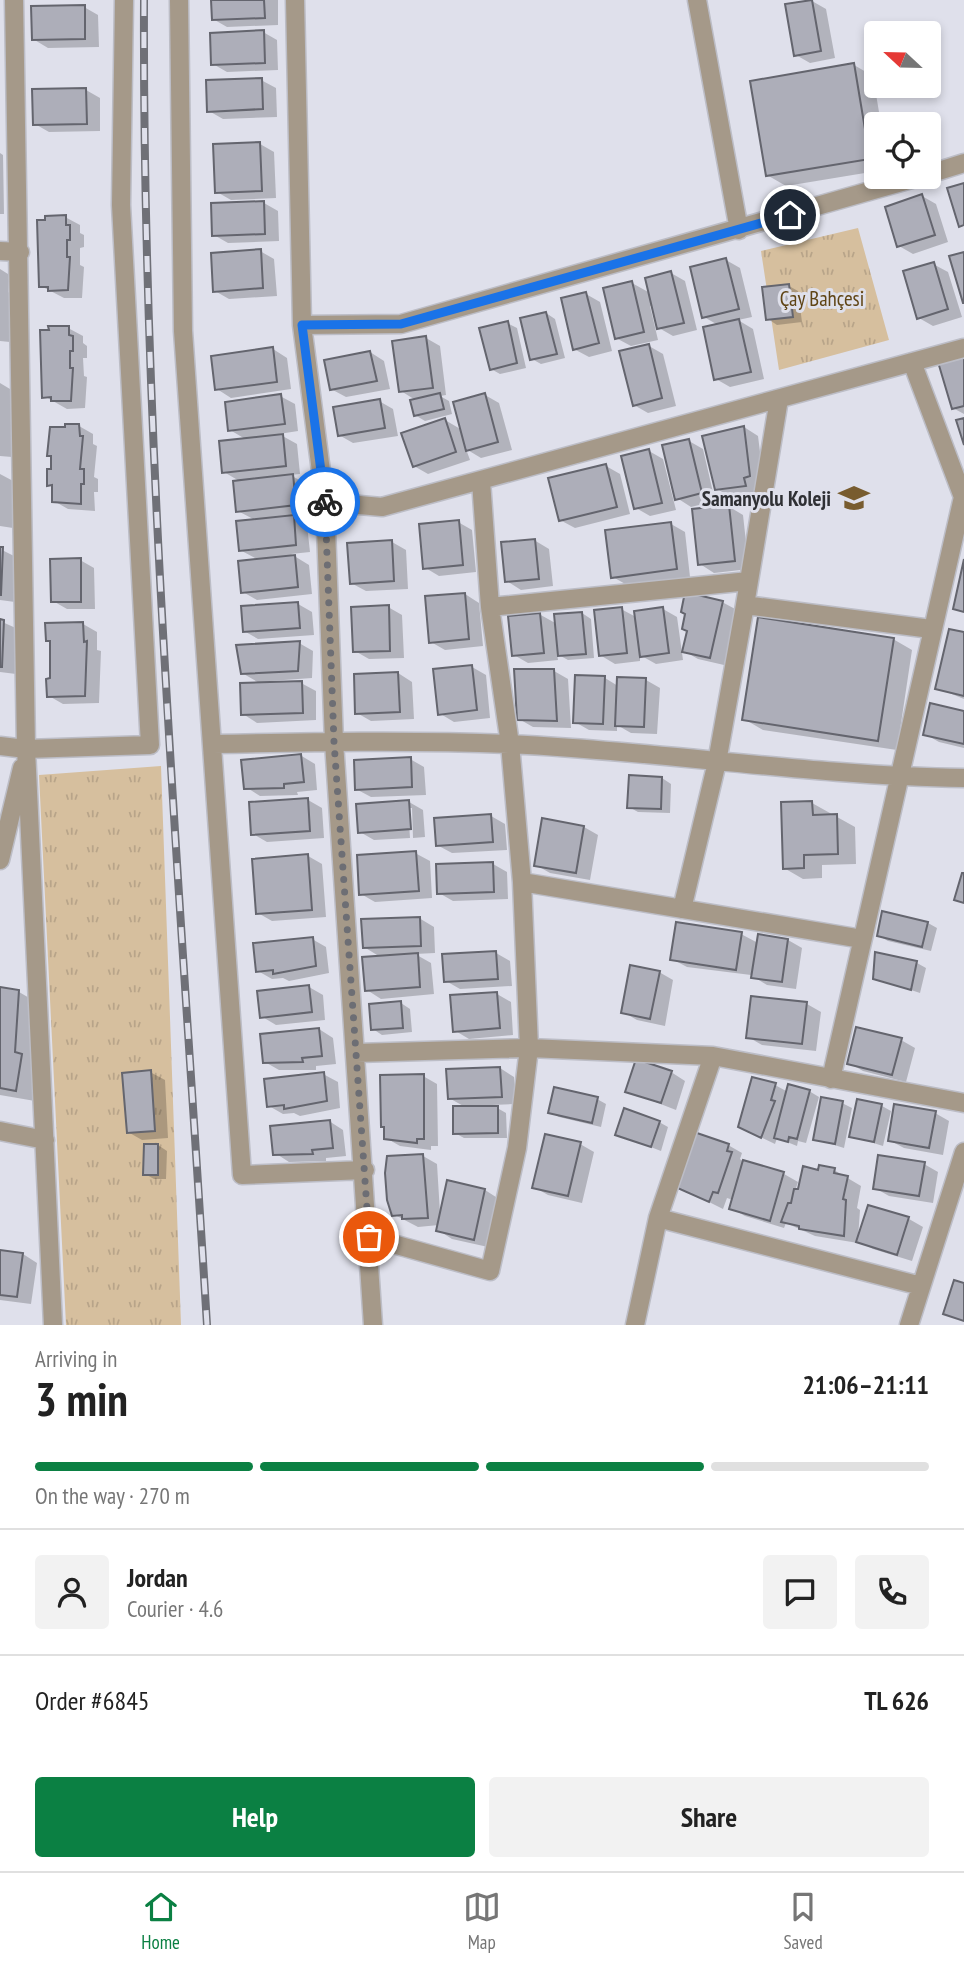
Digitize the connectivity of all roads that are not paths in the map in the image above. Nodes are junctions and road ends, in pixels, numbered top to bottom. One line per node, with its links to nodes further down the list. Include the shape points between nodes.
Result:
1 (14, 0): 11 (street)
2 (124, 0): 27 (street, via 121,205 150,745)
3 (179, 0): 24 (street, via 183,331)
4 (295, 0): 12 (street)
5 (696, 0): 9 (street)
6 (964, 163): 7 (street)
7 (941, 170)
8 (878, 189): 9 (street)
9 (739, 230): 12 (street, via 401,324)
10 (0, 251): 11 (street)
11 (20, 252): 27 (street)
12 (302, 325): 18 (street)
13 (964, 348): 14 (street)
14 (912, 362): 15 (street); 17 (street)
15 (779, 398): 16 (street); 19 (street)
16 (481, 481): 18 (street, via 383,507); 21 (street)
17 (963, 497): 22 (street)
18 (325, 502): 23 (street)
19 (749, 581): 20 (street); 21 (street)
20 (745, 605): 22 (street); 28 (street)
21 (490, 607): 25 (street)
22 (931, 629): 29 (street)
23 (334, 742): 24 (street); 25 (street); 36 (street)
24 (212, 744): 43 (street, via 242,1175)
25 (510, 744): 28 (street); 32 (street)
26 (0, 746): 27 (street)
27 (26, 749): 31 (street); 41 (street)
28 (718, 762): 29 (street); 33 (street)
29 (899, 777): 30 (street); 34 (street)
30 (964, 778)
31 (0, 860)
32 (522, 882): 33 (street); 35 (street)
33 (682, 909): 34 (street)
34 (862, 939): 38 (street)
35 (529, 1048): 36 (street); 37 (street); 45 (street, via 517,1148 490,1271)
36 (356, 1053): 43 (street)
37 (713, 1056): 38 (street); 44 (street)
38 (831, 1079): 39 (street)
39 (964, 1103)
40 (0, 1131): 41 (street)
41 (44, 1140): 47 (street)
42 (964, 1152): 46 (street)
43 (365, 1170): 45 (street)
44 (658, 1218): 46 (street); 49 (street)
45 (369, 1237): 48 (street)
46 (921, 1286): 50 (street)
47 (53, 1325)
48 (373, 1325)
49 (635, 1325)
50 (909, 1325)

